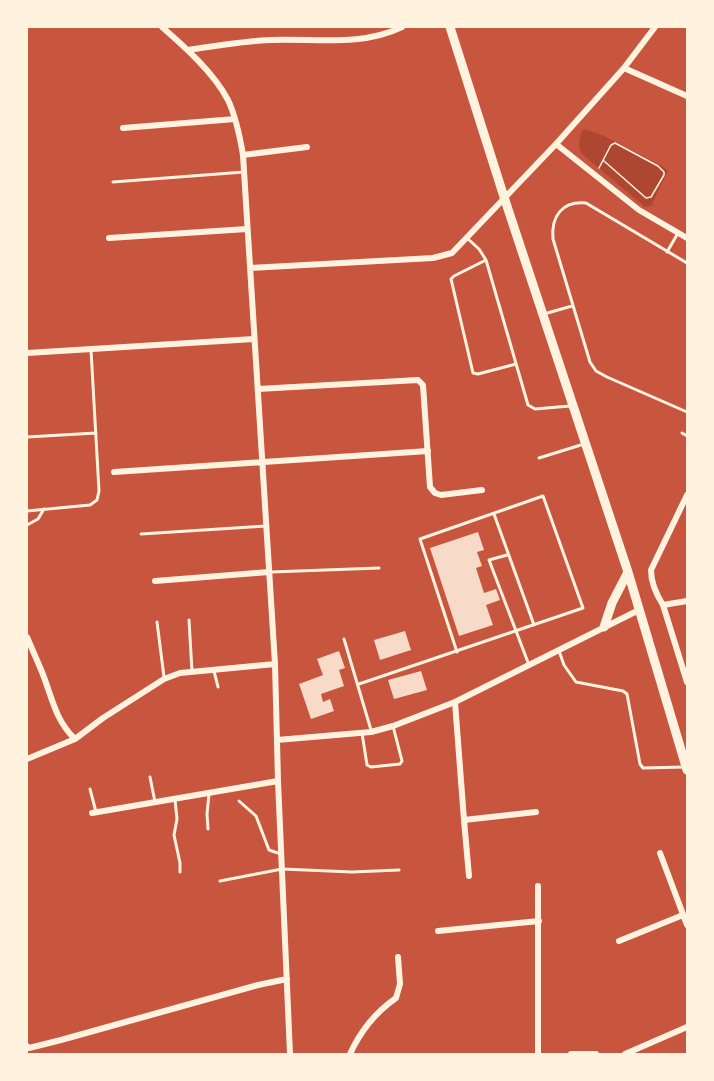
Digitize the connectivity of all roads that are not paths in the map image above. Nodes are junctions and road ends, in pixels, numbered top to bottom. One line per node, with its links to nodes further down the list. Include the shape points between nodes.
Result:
1 (162, 27): 5 (street)
2 (402, 27): 5 (street, via 356,40 267,40)
3 (450, 27): 15 (main road)
4 (655, 27): 6 (street)
5 (188, 50): 8 (street, via 222,90)
6 (624, 68): 7 (street); 10 (street)
7 (687, 96)
8 (235, 118): 9 (street); 12 (street)
9 (123, 128)
10 (556, 144): 15 (street); 17 (street, via 639,210)
11 (307, 147): 12 (street)
12 (243, 155): 13 (street)
13 (244, 172): 14 (lane); 16 (street)
14 (113, 182)
15 (504, 197): 19 (street); 26 (main road)
16 (247, 230): 18 (street); 24 (street)
17 (678, 233): 20 (street); 21 (lane)
18 (109, 238)
19 (467, 238): 22 (lane); 24 (street, via 453,253 433,258)
20 (687, 238)
21 (667, 252): 23 (lane); 25 (lane, via 586,203 565,206 552,229)
22 (486, 260): 30 (lane); 30 (lane, via 451,279 472,373)
23 (687, 263)
24 (250, 268): 27 (street)
25 (573, 306): 26 (lane); 33 (lane, via 596,371)
26 (542, 314): 32 (main road)
27 (254, 339): 28 (street); 31 (street)
28 (90, 350): 29 (street); 34 (lane)
29 (27, 353)
30 (516, 364): 32 (lane, via 529,407)
31 (258, 389): 39 (street, via 418,380 423,385); 41 (street)
32 (572, 405): 38 (main road)
33 (687, 412)
34 (96, 433): 37 (lane); 45 (lane, via 97,500 90,505)
35 (682, 433): 36 (lane)
36 (687, 436)
37 (27, 437)
38 (586, 444): 40 (lane); 54 (main road)
39 (428, 450): 41 (street); 43 (street, via 430,487 435,493)
40 (539, 458)
41 (262, 462): 42 (street); 49 (street)
42 (114, 472)
43 (482, 490)
44 (687, 495): 57 (street, via 651,570 653,586)
45 (44, 509): 46 (lane); 48 (lane, via 38,519)
46 (27, 511)
47 (494, 514): 51 (lane); 61 (lane, via 543,496 583,608); 67 (lane, via 420,539)
48 (27, 525)
49 (266, 526): 50 (lane); 53 (street)
50 (141, 534)
51 (507, 555): 61 (lane); 63 (lane, via 489,561)
52 (379, 568): 53 (lane)
53 (269, 572): 55 (street); 68 (street)
54 (628, 572): 58 (main road); 62 (main road)
55 (155, 580)
56 (687, 601): 57 (street)
57 (663, 605): 73 (street)
58 (639, 610): 62 (street); 83 (main road)
59 (189, 620): 71 (lane)
60 (158, 622): 72 (lane)
61 (534, 626): 63 (lane)
62 (604, 627): 66 (street)
63 (518, 631): 67 (lane); 69 (lane)
64 (27, 637): 80 (street, via 55,710)
65 (345, 639): 74 (lane)
66 (558, 649): 69 (street); 83 (lane, via 576,682 627,694 643,768)
67 (457, 652): 74 (lane)
68 (275, 663): 70 (street); 81 (street)
69 (529, 664): 76 (street)
70 (214, 669): 71 (street); 75 (lane)
71 (192, 671): 72 (street)
72 (164, 679): 80 (street)
73 (687, 682)
74 (359, 684): 78 (lane)
75 (218, 687)
76 (455, 702): 77 (street); 93 (street)
77 (393, 726): 78 (street); 79 (lane, via 400,764 367,765)
78 (371, 732): 79 (street)
79 (362, 733): 81 (street)
80 (75, 739): 82 (street)
81 (277, 740): 85 (street)
82 (27, 759)
83 (687, 768)
84 (150, 777): 90 (lane)
85 (278, 780): 87 (street); 96 (street)
86 (90, 789): 92 (lane)
87 (209, 792): 88 (street); 94 (lane)
88 (175, 798): 90 (street); 99 (lane)
89 (239, 801): 96 (lane, via 256,816 269,850)
90 (155, 802): 92 (street)
91 (536, 812): 93 (street)
92 (94, 813)
93 (464, 820): 100 (street)
94 (208, 829)
95 (660, 853): 103 (street)
96 (281, 854): 97 (street)
97 (282, 870): 98 (lane); 101 (lane); 109 (street)
98 (399, 870)
99 (180, 872)
100 (469, 876)
101 (219, 882)
102 (538, 886): 104 (street)
103 (683, 915): 105 (street); 107 (street)
104 (539, 921): 106 (street); 114 (street)
105 (687, 925)
106 (438, 931)
107 (619, 941)
108 (398, 957): 113 (street, via 400,984 396,998 358,1038)
109 (287, 979): 111 (street); 112 (street)
110 (687, 1027): 117 (street)
111 (29, 1049)
112 (290, 1054)
113 (350, 1054)
114 (538, 1054)
115 (571, 1054): 116 (street)
116 (596, 1054)
117 (625, 1054)

